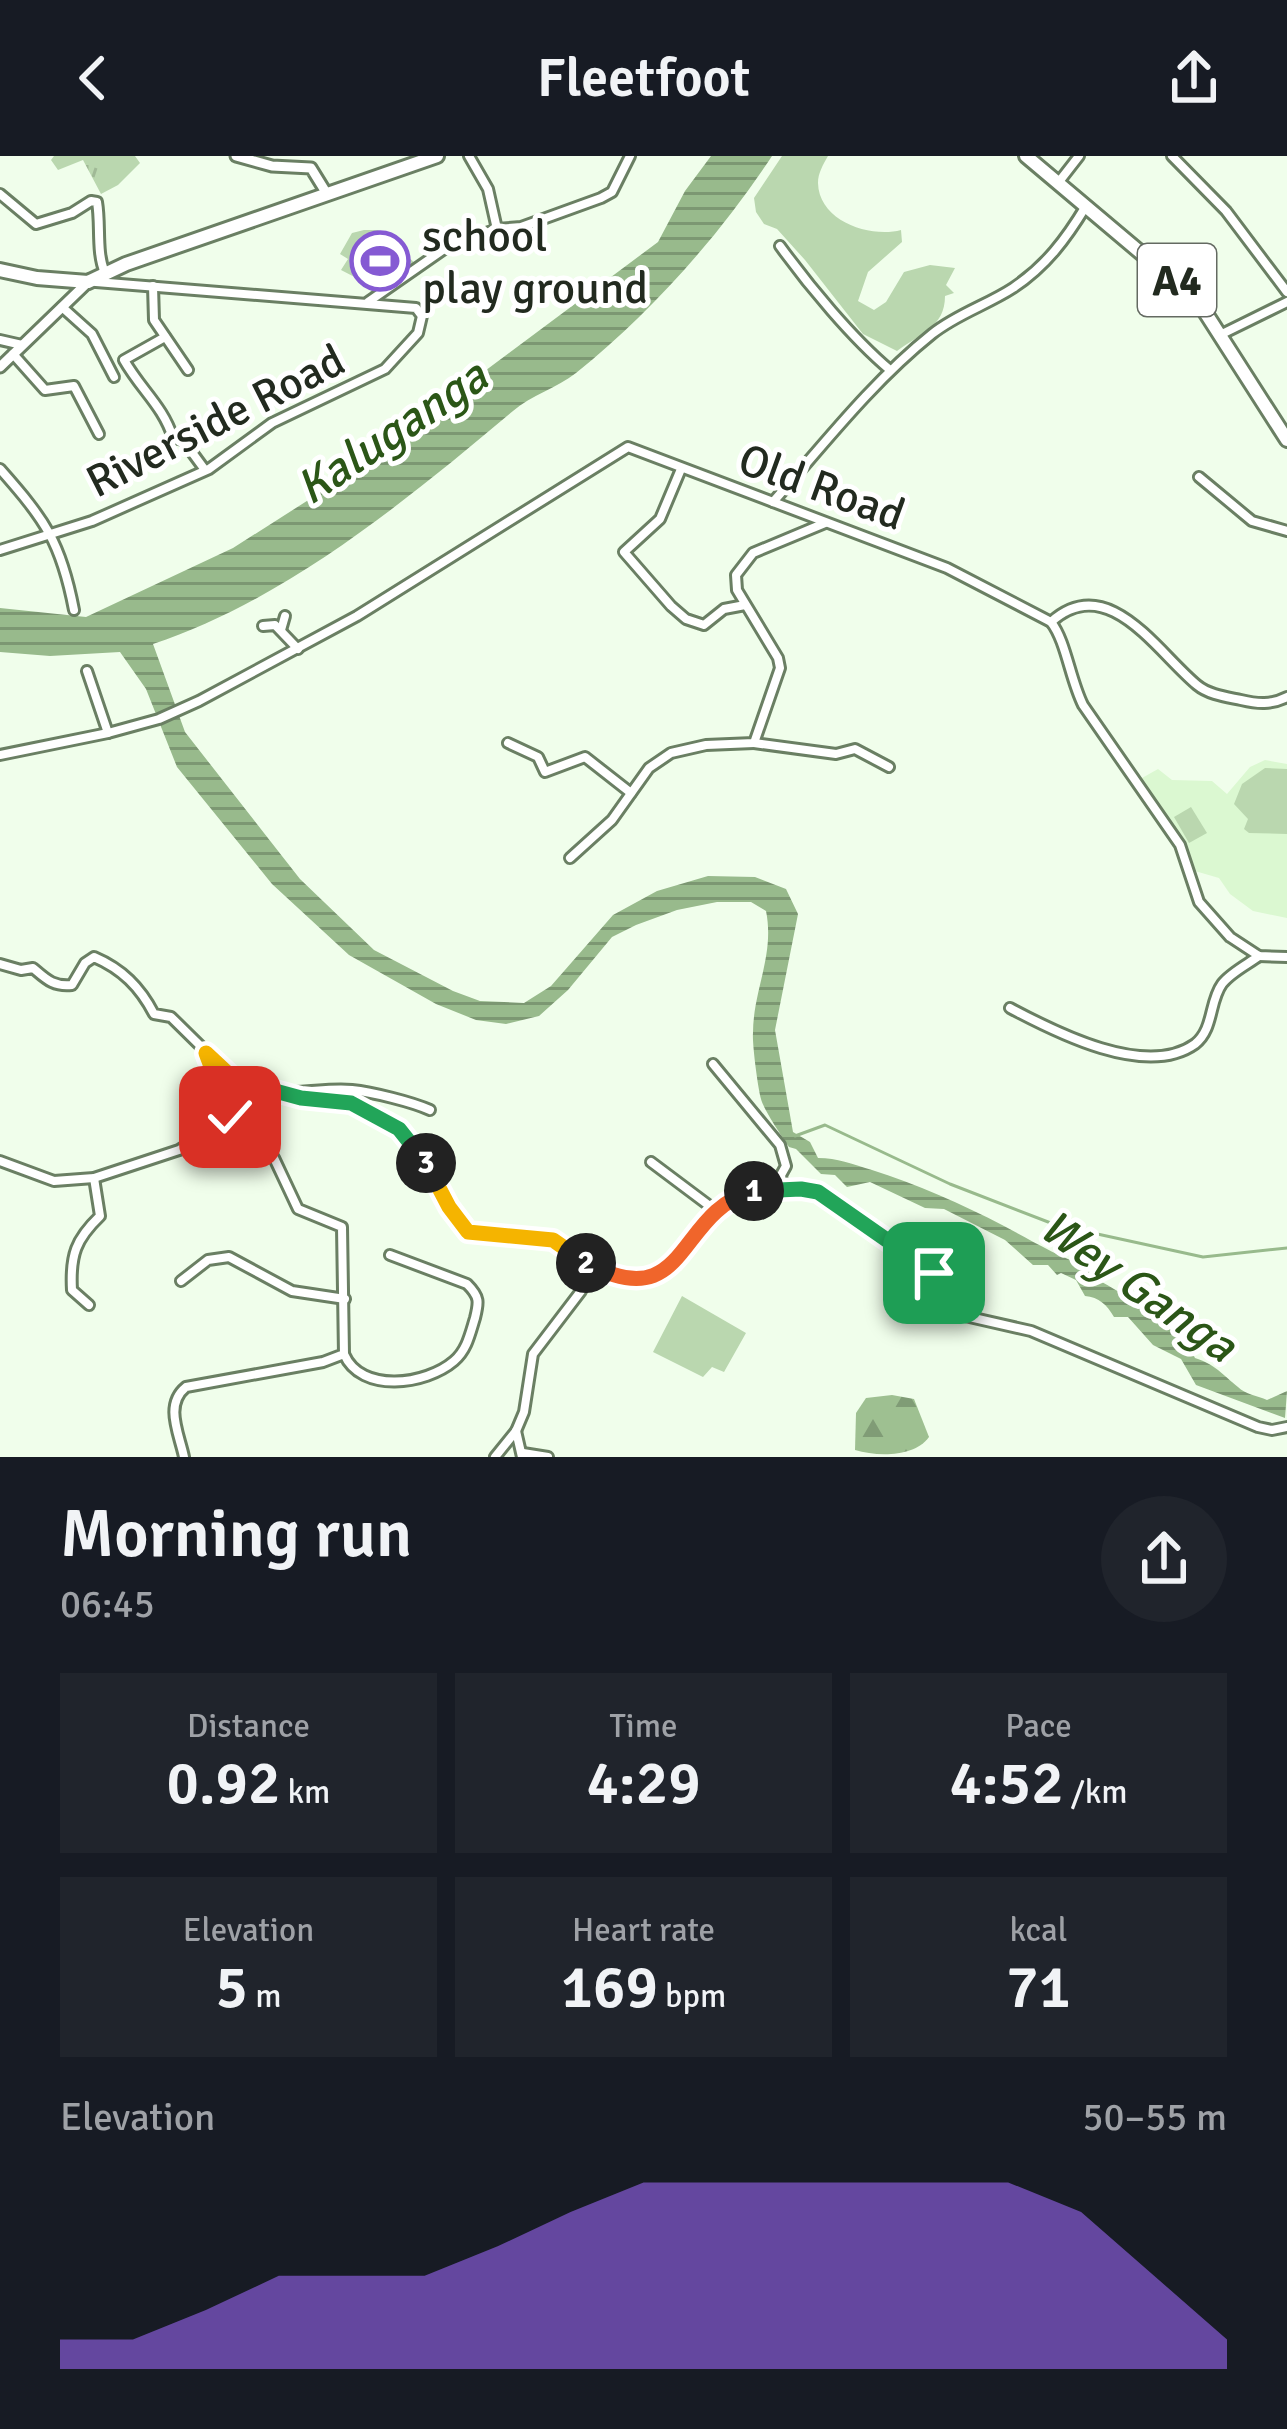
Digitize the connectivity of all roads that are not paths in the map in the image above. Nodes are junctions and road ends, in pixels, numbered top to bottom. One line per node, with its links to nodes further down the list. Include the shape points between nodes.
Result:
1 (236, 156): 8 (main road, via 272,166)
2 (437, 156): 11 (highway)
3 (469, 156): 13 (street, via 488,189)
4 (630, 156): 13 (street, via 601,198)
5 (1026, 156): 9 (highway, A4)
6 (1079, 156): 9 (street)
7 (1172, 156): 19 (street)
8 (309, 162): 11 (main road)
9 (1058, 183): 12 (highway, A4)
10 (0, 194): 16 (street, via 36,224 98,202)
11 (327, 194): 16 (highway)
12 (1086, 205): 23 (highway, A4, via 1176,280); 30 (street, via 1042,266 937,330)
13 (496, 229): 21 (street, via 447,247)
14 (780, 246): 30 (street)
15 (0, 270): 17 (highway)
16 (105, 273): 17 (highway)
17 (88, 282): 18 (street); 22 (main road)
18 (153, 286): 21 (street); 24 (street, via 154,320)
19 (1287, 292)
20 (1287, 302): 23 (street)
21 (367, 303): 36 (street, Riverside Road, via 416,308 418,334 385,369 272,424)
22 (62, 307): 26 (main road); 31 (street, via 92,334)
23 (1222, 334): 33 (highway, A4)
24 (165, 337): 29 (street); 36 (street, via 124,360 143,394 164,410 173,438)
25 (0, 340): 26 (street)
26 (22, 345): 27 (main road)
27 (13, 355): 28 (main road); 32 (street, via 45,390 74,386)
28 (0, 368)
29 (188, 370)
30 (890, 370): 38 (street)
31 (114, 377)
32 (98, 434)
33 (1287, 440)
34 (0, 469): 41 (street)
35 (682, 469): 38 (street, Old Road); 43 (street, via 659,519 624,552 686,619 704,626); 49 (street, Old Road, via 628,447)
36 (205, 470): 41 (street, Riverside Road)
37 (1199, 477): 40 (street, via 1252,521)
38 (773, 502): 39 (street, Old Road)
39 (826, 522): 43 (street, via 753,553 736,575); 46 (street, Old Road, via 947,568)
40 (1287, 531)
41 (52, 535): 42 (street, Riverside Road); 44 (street)
42 (0, 550)
43 (745, 605): 54 (street, via 780,668)
44 (74, 610)
45 (285, 616): 48 (street)
46 (1052, 622): 51 (street, via 1072,606 1097,605 1140,628 1206,692 1256,704); 59 (street, via 1083,705 1180,845 1198,902)
47 (263, 626): 48 (street)
48 (280, 630): 49 (street)
49 (298, 650): 52 (street, Old Road, via 159,719)
50 (87, 671): 52 (street)
51 (1287, 697)
52 (108, 734): 55 (street, Old Road)
53 (508, 743): 57 (street, via 538,757 545,772 585,758)
54 (754, 743): 56 (street, via 836,754 855,749); 57 (street, via 671,754)
55 (0, 754)
56 (889, 767)
57 (631, 793): 58 (street)
58 (570, 858)
59 (1259, 956): 60 (street); 62 (street, via 1222,985 1195,1044 1161,1055 1102,1050)
60 (1287, 957)
61 (0, 964): 63 (street, via 33,968 61,986 72,985 94,957 113,965 154,1014 171,1018)
62 (1010, 1008)
63 (206, 1053): 65 (street, via 236,1081); 67 (street)
64 (713, 1064): 71 (street, via 781,1145)
65 (289, 1092): 66 (street, via 354,1090); 74 (street, via 351,1103 399,1129 468,1232 553,1240)
66 (430, 1110)
67 (230, 1117): 70 (street, via 179,1150); 76 (street, via 242,1138 274,1158 298,1208 342,1227)
68 (0, 1161): 70 (street, via 55,1181)
69 (650, 1162): 72 (street)
70 (94, 1178): 77 (street, via 100,1216 80,1235 70,1264 72,1290)
71 (783, 1189): 72 (street, via 740,1195); 79 (street, via 818,1192 923,1262 965,1316 1031,1331 1258,1427)
72 (716, 1210): 74 (street, via 663,1273 630,1277)
73 (390, 1255): 78 (street, via 476,1293 467,1346 450,1365 414,1379 372,1379)
74 (591, 1266): 80 (street, via 533,1354)
75 (181, 1281): 76 (street, via 208,1260 229,1257 292,1291)
76 (345, 1299): 78 (street)
77 (88, 1305)
78 (344, 1354): 82 (street, via 186,1387 173,1413)
79 (1287, 1427)
80 (516, 1431): 81 (street); 83 (street)
81 (522, 1455): 84 (street)
82 (184, 1457)
83 (495, 1457)
84 (548, 1457)

